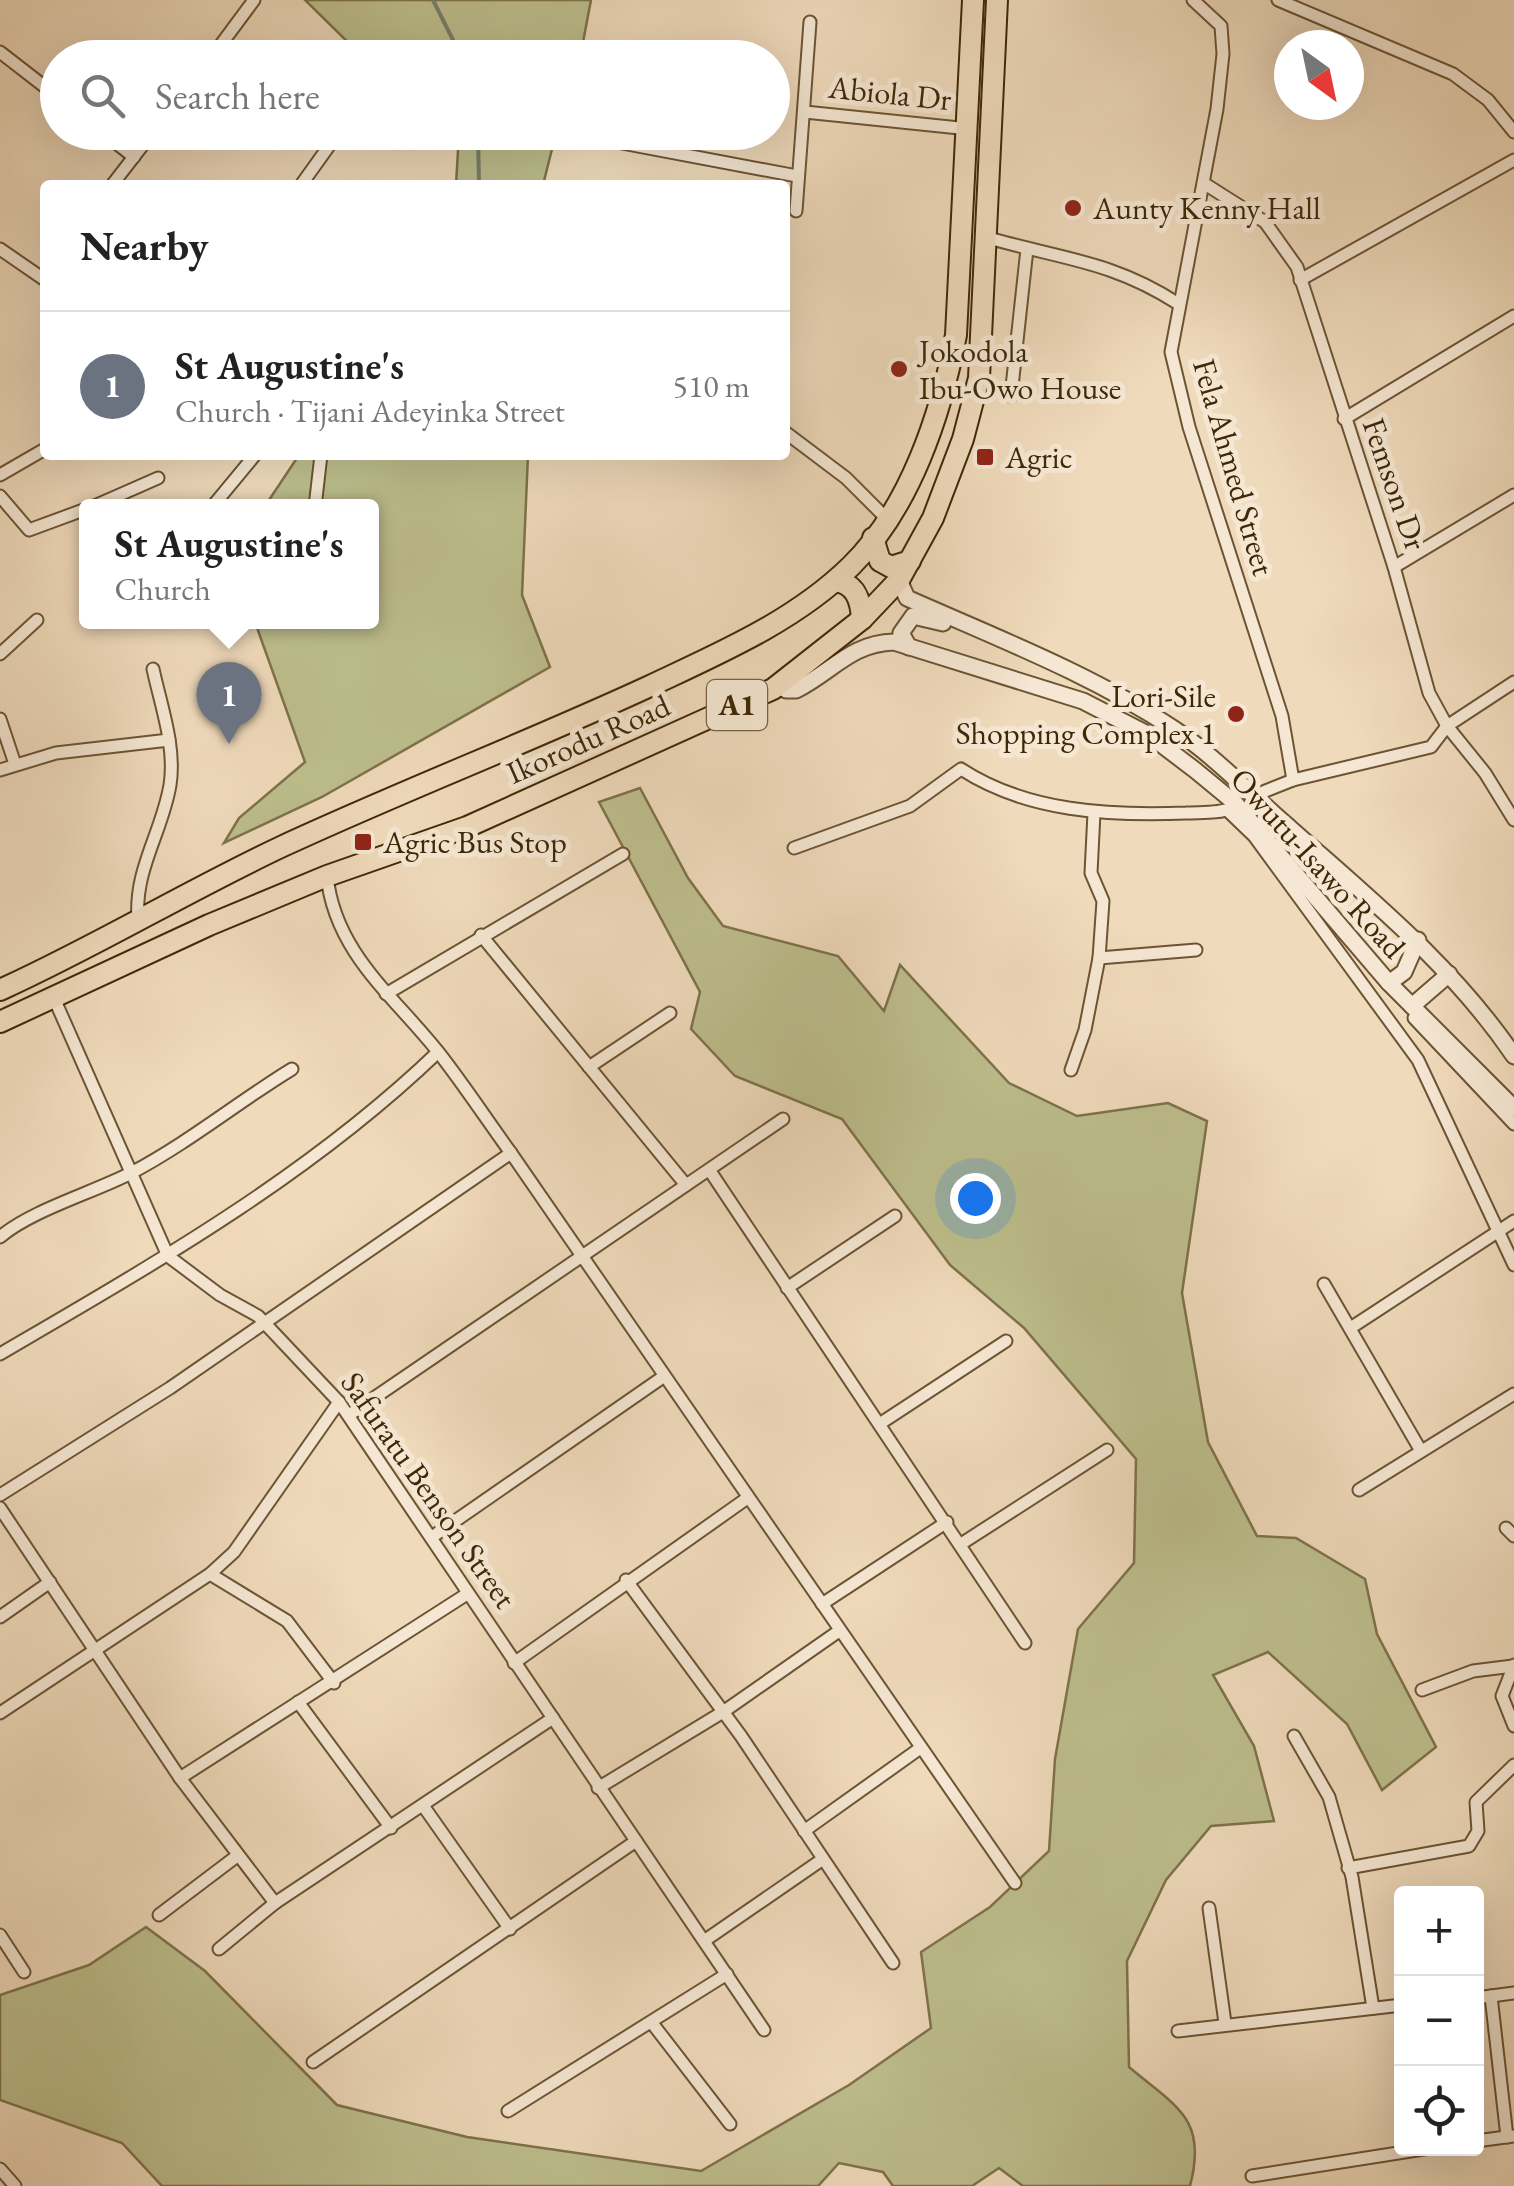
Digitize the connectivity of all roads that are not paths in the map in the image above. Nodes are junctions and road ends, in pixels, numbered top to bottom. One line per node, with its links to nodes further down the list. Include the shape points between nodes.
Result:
1 (254, 0): 7 (street)
2 (973, 0): 11 (highway, Ikorodu Road / A1)
3 (998, 0): 24 (highway, Ikorodu Road / A1)
4 (1278, 0): 12 (street, via 1453,74 1488,100)
5 (1198, 1): 22 (street, Fela Ahmed Street, via 1221,26 1223,39)
6 (810, 22): 10 (street)
7 (224, 40)
8 (0, 52): 9 (street)
9 (40, 83)
10 (805, 112): 11 (street, Abiola Dr); 19 (street)
11 (968, 129): 45 (highway, Ikorodu Road / A1, via 950,368 922,450)
12 (1514, 132)
13 (124, 150): 17 (street)
14 (140, 150): 17 (street)
15 (325, 150): 21 (street)
16 (659, 150): 19 (street)
17 (134, 158): 20 (street)
18 (1514, 160): 28 (street)
19 (797, 176): 23 (street)
20 (116, 180)
21 (304, 180)
22 (1205, 184): 28 (street, Femson Dr, via 1264,222 1290,254); 29 (street, Fela Ahmed Street)
23 (796, 211)
24 (990, 238): 26 (street); 47 (highway, Ikorodu Road / A1, via 973,406 946,487)
25 (0, 249): 27 (street)
26 (1027, 249): 29 (street, via 1113,268); 31 (street)
27 (40, 274)
28 (1300, 280): 32 (street, Femson Dr)
29 (1178, 303): 64 (street, Fela Ahmed Street, via 1172,332 1176,380 1282,716)
30 (1514, 316): 32 (street)
31 (1011, 396)
32 (1344, 420): 48 (street, Femson Dr)
33 (790, 436): 45 (street)
34 (40, 453): 37 (street)
35 (252, 460): 42 (street)
36 (321, 460): 43 (street)
37 (0, 476)
38 (158, 478): 41 (street)
39 (1514, 495): 48 (street)
40 (0, 496): 44 (street, via 29,530)
41 (110, 499)
42 (218, 499)
43 (317, 499)
44 (79, 512)
45 (887, 519): 46 (highway, Ikorodu Road / A1)
46 (873, 538): 47 (highway, via 880,561 891,567); 50 (highway, Ikorodu Road / A1)
47 (910, 560): 49 (highway, Ikorodu Road / A1)
48 (1394, 567): 60 (street, Femson Dr, via 1429,694)
49 (899, 580): 51 (highway, Ikorodu Road / A1); 53 (street, Owutu-Isawo Road, via 907,598)
50 (834, 581): 51 (highway, via 854,590); 72 (highway, Ikorodu Road / A1, via 734,646 284,846)
51 (862, 618): 58 (highway, Ikorodu Road / A1)
52 (38, 620): 55 (street)
53 (1013, 645): 54 (street, via 918,615 901,633); 65 (street, Owutu-Isawo Road, via 1170,727)
54 (909, 647): 58 (street, Owutu-Isawo Road, via 870,643 796,690); 66 (street, Owutu-Isawo Road, via 1083,701 1149,736)
55 (0, 654)
56 (153, 669): 61 (street)
57 (1514, 682): 60 (street)
58 (779, 684): 71 (highway, Ikorodu Road / A1, via 467,827)
59 (0, 719): 62 (street)
60 (1446, 726): 64 (street, via 1421,751); 68 (street, Femson Dr)
61 (168, 740): 62 (street); 72 (street, via 170,786 140,870)
62 (15, 764): 63 (street)
63 (0, 770)
64 (1293, 780): 65 (street)
65 (1253, 796): 74 (street, Owutu-Isawo Road)
66 (1231, 807): 67 (street); 77 (street); 79 (street, Owutu-Isawo Road)
67 (1094, 813): 69 (street, via 1024,797 960,770 910,806); 76 (street, via 1091,872 1103,901)
68 (1514, 820)
69 (794, 848)
70 (624, 854): 73 (street)
71 (327, 876): 81 (street, via 336,922); 82 (highway, Ikorodu Road / A1)
72 (137, 924): 80 (highway, Ikorodu Road / A1)
73 (481, 936): 81 (street); 88 (street)
74 (1418, 940): 78 (street, Owutu-Isawo Road); 79 (street, via 1404,972)
75 (1196, 950): 76 (street)
76 (1099, 958): 90 (street)
77 (1346, 964): 93 (street, via 1364,964); 100 (street, via 1428,1078)
78 (1449, 974): 83 (street); 87 (street, Owutu-Isawo Road)
79 (1389, 983): 83 (street, Owutu-Isawo Road)
80 (0, 990)
81 (386, 994): 86 (street)
82 (54, 996): 85 (highway, Ikorodu Road / A1); 96 (street)
83 (1412, 1006): 91 (street, Owutu-Isawo Road)
84 (670, 1013): 88 (street)
85 (0, 1022)
86 (438, 1052): 94 (street); 102 (street, via 363,1121)
87 (1514, 1056)
88 (590, 1067): 97 (street)
89 (292, 1068): 96 (street)
90 (1071, 1070)
91 (1514, 1108)
92 (783, 1119): 95 (street)
93 (1514, 1124)
94 (511, 1153): 103 (street); 107 (street)
95 (710, 1171): 97 (street); 106 (street)
96 (132, 1173): 101 (street); 102 (street)
97 (686, 1186): 103 (street)
98 (894, 1216): 106 (street)
99 (1514, 1221): 100 (street)
100 (1498, 1232): 104 (street); 108 (street)
101 (0, 1237)
102 (168, 1256): 107 (street, Safuratu Benson Street); 110 (street)
103 (582, 1257): 111 (street); 114 (street)
104 (1514, 1266)
105 (1324, 1284): 108 (street)
106 (786, 1288): 115 (street)
107 (266, 1323): 113 (street, Safuratu Benson Street); 119 (street)
108 (1352, 1327): 117 (street)
109 (1006, 1340): 115 (street)
110 (0, 1354)
111 (664, 1377): 120 (street); 123 (street)
112 (1514, 1394): 117 (street)
113 (340, 1402): 114 (street, Safuratu Benson Street); 125 (street, via 234,1552)
114 (349, 1416): 123 (street, Safuratu Benson Street)
115 (881, 1424): 122 (street)
116 (1107, 1450): 124 (street)
117 (1421, 1451): 118 (street)
118 (1359, 1490)
119 (0, 1495)
120 (746, 1499): 126 (street); 129 (street)
121 (0, 1508): 127 (street)
122 (947, 1522): 124 (street); 129 (street)
123 (432, 1537): 128 (street, Safuratu Benson Street)
124 (961, 1544): 132 (street)
125 (210, 1574): 133 (street); 136 (street, via 287,1621)
126 (626, 1580): 134 (street); 139 (street)
127 (50, 1582): 130 (street); 133 (street)
128 (467, 1594): 134 (street, Safuratu Benson Street); 136 (street)
129 (822, 1604): 131 (street)
130 (0, 1617)
131 (840, 1631): 139 (street); 144 (street)
132 (1025, 1643)
133 (93, 1651): 140 (street); 146 (street)
134 (514, 1663): 141 (street, Safuratu Benson Street)
135 (1513, 1666): 137 (street); 142 (street, via 1502,1696)
136 (334, 1683): 138 (street)
137 (1422, 1690)
138 (298, 1702): 146 (street); 149 (street)
139 (723, 1712): 147 (street); 150 (street)
140 (0, 1713)
141 (553, 1718): 147 (street, Safuratu Benson Street); 148 (street)
142 (1514, 1726)
143 (1294, 1736): 154 (street, via 1330,1797)
144 (919, 1749): 150 (street); 155 (street)
145 (1514, 1764): 154 (street, via 1476,1802 1478,1831 1469,1846)
146 (180, 1778): 152 (street)
147 (598, 1788): 151 (street, Safuratu Benson Street)
148 (424, 1807): 149 (street); 159 (street)
149 (392, 1828): 156 (street)
150 (804, 1831): 153 (street)
151 (636, 1841): 159 (street); 161 (street, Safuratu Benson Street)
152 (237, 1856): 156 (street); 158 (street)
153 (823, 1858): 161 (street); 163 (street)
154 (1348, 1868): 170 (street)
155 (1015, 1884)
156 (275, 1903): 162 (street)
157 (1209, 1908): 172 (street)
158 (160, 1915)
159 (510, 1929): 175 (street)
160 (0, 1936): 164 (street)
161 (704, 1941): 165 (street, Safuratu Benson Street)
162 (218, 1949)
163 (893, 1963)
164 (24, 1972)
165 (727, 1974): 171 (street); 173 (street, Safuratu Benson Street)
166 (1514, 1993): 167 (street)
167 (1491, 1996): 168 (street); 178 (street)
168 (1484, 1997)
169 (1394, 2006): 170 (street)
170 (1373, 2008): 172 (street)
171 (652, 2023): 176 (street); 177 (street)
172 (1226, 2023): 174 (street)
173 (764, 2030)
174 (1178, 2031)
175 (313, 2062)
176 (508, 2111)
177 (730, 2124)
178 (1511, 2136): 179 (street)
179 (1484, 2141)
180 (1394, 2154): 182 (street)
181 (0, 2169): 183 (street)
182 (1252, 2176)
183 (15, 2186)

